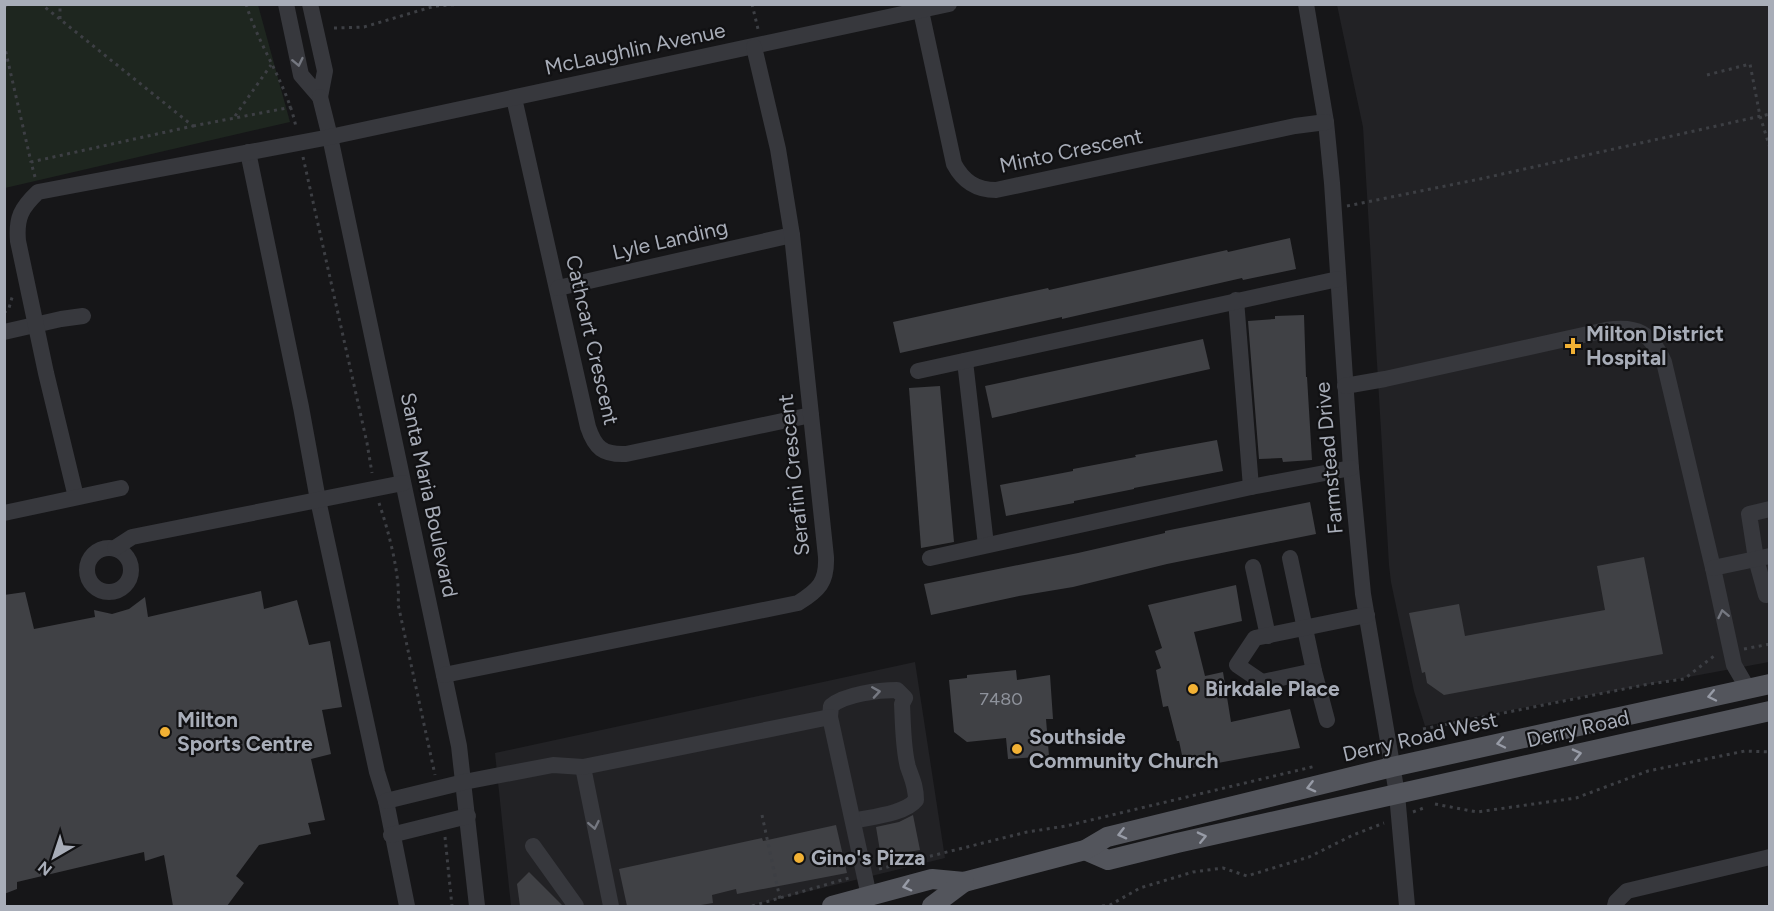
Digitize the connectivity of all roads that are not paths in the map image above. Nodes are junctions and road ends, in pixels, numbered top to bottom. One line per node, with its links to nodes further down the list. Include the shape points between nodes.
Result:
1 (286, 4): 7 (street, Santa Maria Boulevard, one-way to 7, via 301,75)
2 (310, 4): 7 (street, Santa Maria Boulevard, via 325,71)
3 (949, 4): 5 (street, McLaughlin Avenue)
4 (1306, 4): 9 (street, Farmstead Drive)
5 (921, 11): 6 (street, McLaughlin Avenue); 9 (street, Minto Crescent, via 954,164 960,175 978,188 996,190)
6 (758, 46): 8 (street, McLaughlin Avenue); 12 (street, Serafini Crescent)
7 (320, 97): 10 (street, Santa Maria Boulevard)
8 (514, 98): 10 (street, McLaughlin Avenue); 14 (street, Cathcart Crescent)
9 (1326, 122): 13 (street, Farmstead Drive)
10 (330, 137): 11 (street, McLaughlin Avenue); 24 (street, Santa Maria Boulevard)
11 (248, 152): 17 (street, McLaughlin Avenue, via 38,192 21,213 17,225); 28 (street)
12 (792, 235): 14 (street, Lyle Landing); 22 (street, Serafini Crescent)
13 (1338, 279): 15 (street); 21 (street, Farmstead Drive)
14 (558, 288): 22 (street, Cathcart Crescent, via 592,440 612,455)
15 (1236, 300): 19 (street); 25 (street)
16 (83, 316): 17 (street)
17 (36, 324): 18 (street); 27 (street)
18 (4, 332)
19 (965, 361): 20 (street); 31 (street)
20 (918, 371)
21 (1345, 386): 23 (street, Farmstead Drive); 37 (street, via 1606,330 1630,328 1641,332 1657,347 1664,362)
22 (811, 415): 45 (street, Serafini Crescent, via 826,572 812,594 798,603)
23 (1351, 468): 25 (street); 41 (street, Farmstead Drive)
24 (403, 483): 28 (street); 45 (street, Santa Maria Boulevard)
25 (1251, 487): 31 (street)
26 (121, 488): 27 (street)
27 (76, 497): 30 (street)
28 (318, 500): 32 (street, via 132,537); 55 (street)
29 (1770, 510): 35 (street, via 1749,514)
30 (4, 513)
31 (986, 545): 33 (street)
32 (115, 548): 39 (street, via 131,562 131,577); 39 (street, via 94,553 87,574 101,591)
33 (930, 558)
34 (1290, 558): 42 (street)
35 (1762, 558): 37 (street); 40 (street, via 1767,595)
36 (1253, 567): 43 (street)
37 (1713, 568): 47 (street, one-way to 37, via 1734,665)
38 (146, 575): 39 (street)
39 (122, 588)
40 (1770, 594)
41 (1367, 615): 42 (street); 51 (street, Farmstead Drive)
42 (1306, 628): 43 (street); 44 (street)
43 (1268, 636): 44 (street, via 1255,638 1237,665 1262,682)
44 (1314, 671): 50 (street)
45 (444, 675): 53 (street, Santa Maria Boulevard)
46 (1770, 684): 47 (main road, Derry Road West)
47 (1748, 689): 51 (main road, Derry Road West, one-way to 51)
48 (1770, 711): 54 (main road, Derry Road, one-way to 48)
49 (830, 717): 52 (street); 57 (street); 57 (street, one-way to 57, via 831,706 836,702 859,695 897,690 905,698 902,704 906,752 916,800 902,810)
50 (1327, 720)
51 (1392, 767): 54 (street, Farmstead Drive); 60 (main road, Derry Road West, one-way to 60, via 1107,837)
52 (583, 768): 53 (street, via 553,765); 67 (street, one-way to 67)
53 (464, 782): 55 (street); 56 (street, Santa Maria Boulevard)
54 (1397, 794): 60 (main road, one-way to 54, via 1108,860); 70 (street, Farmstead Drive)
55 (386, 801): 58 (street)
56 (468, 816): 58 (street); 65 (street, Santa Maria Boulevard)
57 (853, 821): 63 (street)
58 (391, 836): 64 (street)
59 (534, 846): 66 (street)
60 (1085, 850): 62 (main road, Derry Road West)
61 (1770, 857): 71 (street, via 1627,891)
62 (964, 882): 63 (main road, Derry Road West, one-way to 63, via 932,879); 69 (main road, Derry Road West)
63 (869, 896): 68 (main road, Derry Road West)
64 (407, 906)
65 (477, 906)
66 (576, 906)
67 (611, 906)
68 (832, 906)
69 (932, 906)
70 (1407, 906)
71 (1615, 906)

